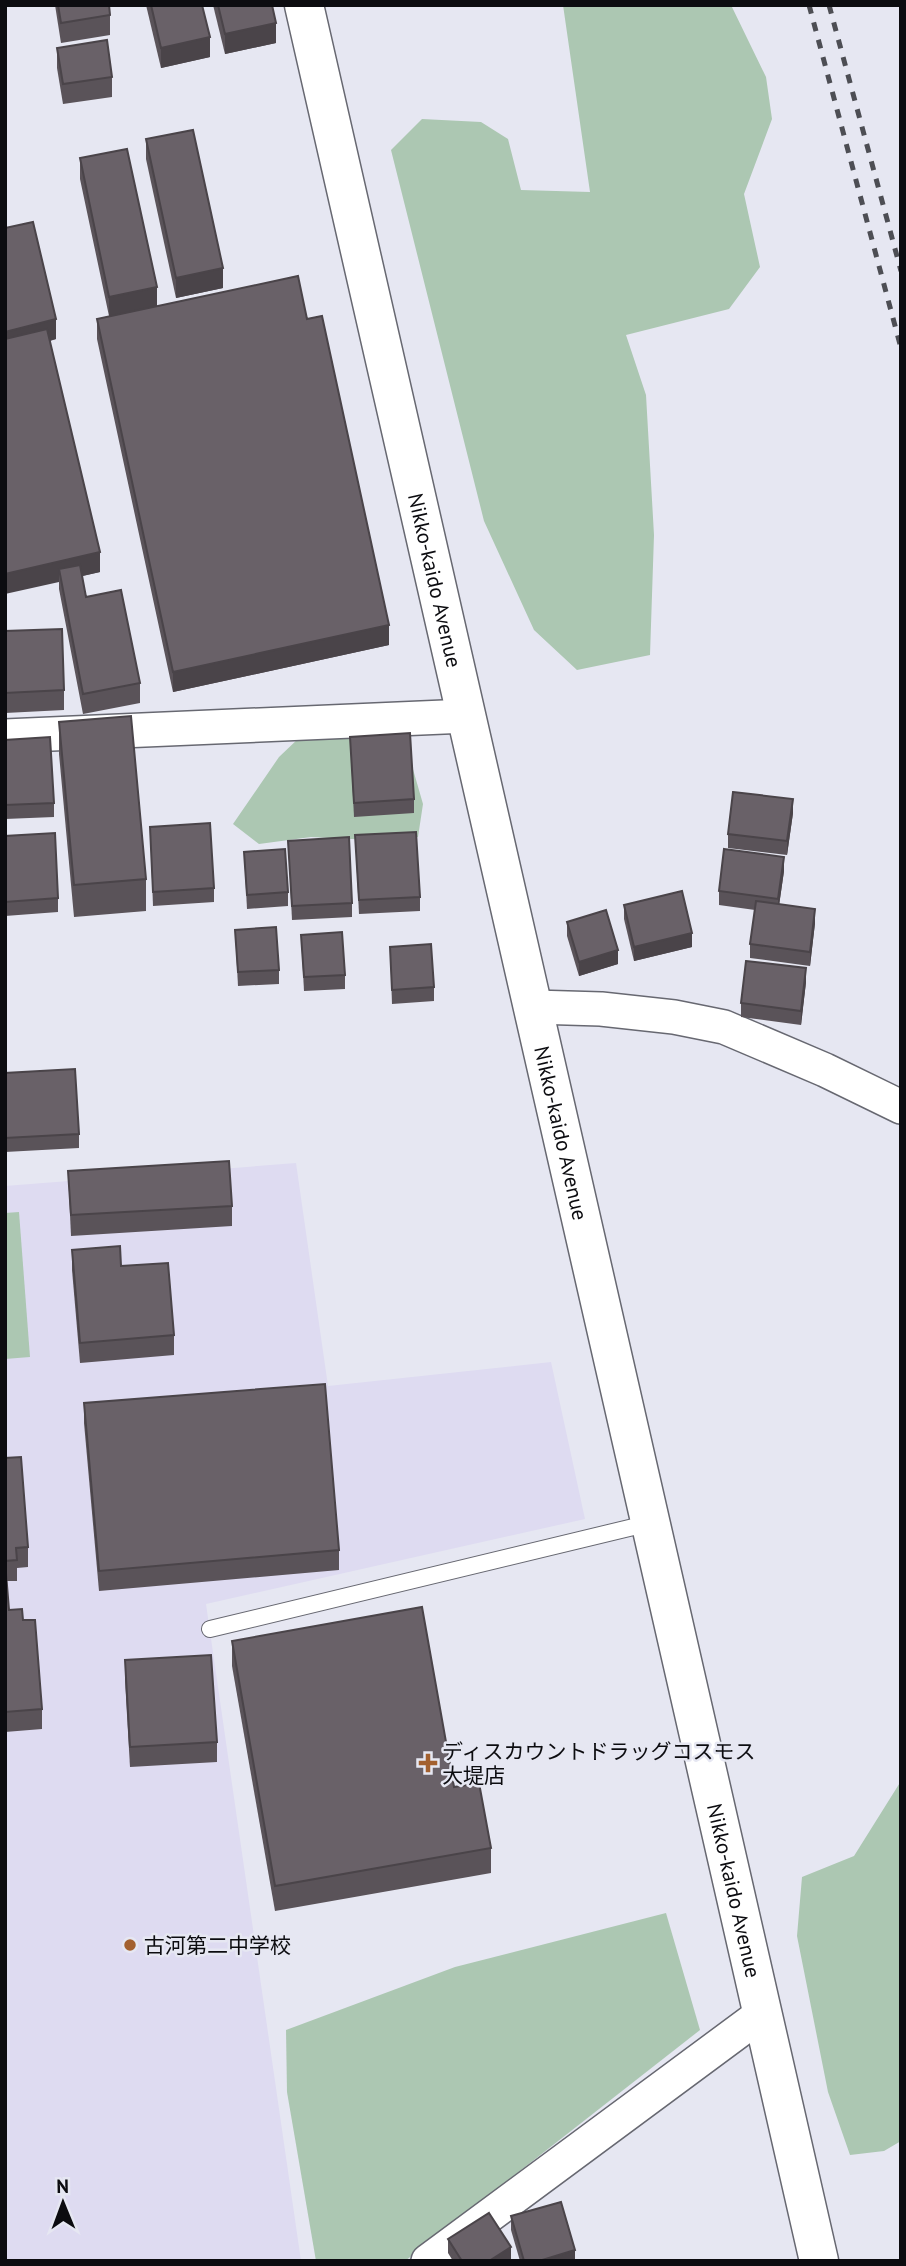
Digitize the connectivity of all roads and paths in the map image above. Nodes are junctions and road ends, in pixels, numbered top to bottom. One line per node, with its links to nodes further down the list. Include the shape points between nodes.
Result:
1 (304, 5): 2 (main road, Nikko-kaido Avenue)
2 (467, 716): 3 (street); 4 (main road, Nikko-kaido Avenue)
3 (5, 736)
4 (534, 1007): 5 (street, via 601,1009 724,1027); 6 (main road, Nikko-kaido Avenue)
5 (901, 1107)
6 (650, 1523): 7 (lane); 8 (main road, Nikko-kaido Avenue)
7 (210, 1629)
8 (762, 2013): 9 (street); 10 (main road, Nikko-kaido Avenue)
9 (428, 2261)
10 (819, 2261)

